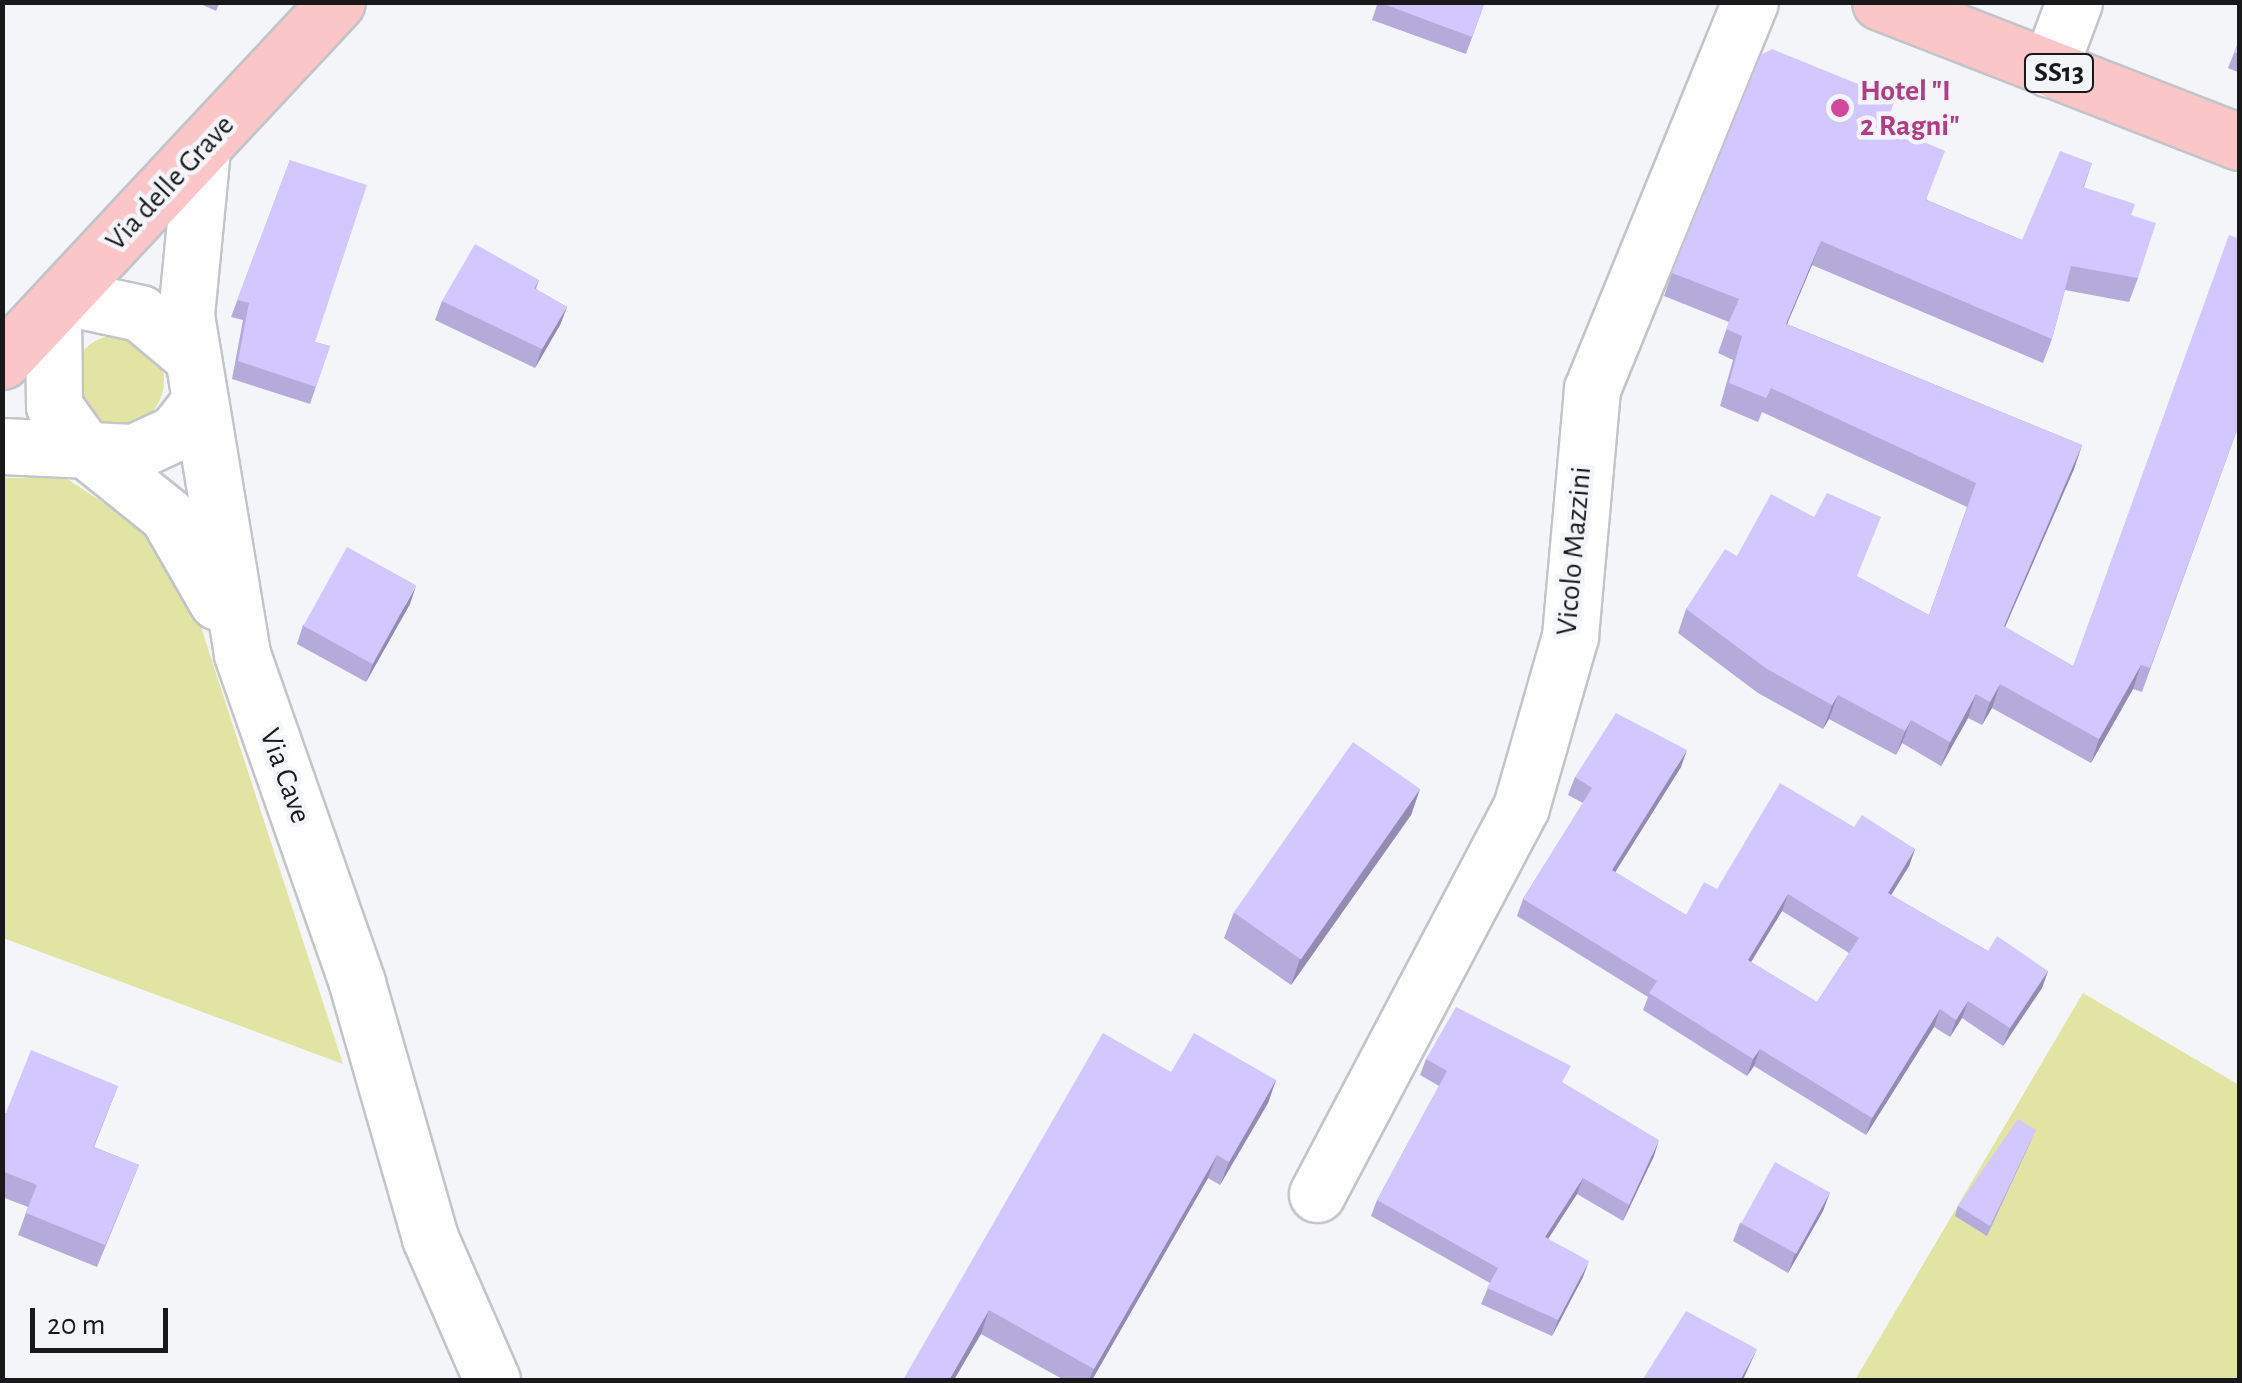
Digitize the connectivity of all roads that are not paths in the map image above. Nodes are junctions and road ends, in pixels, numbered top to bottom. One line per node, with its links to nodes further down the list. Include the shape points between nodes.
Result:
1 (336, 2): 7 (main road, Via delle Grave)
2 (1750, 2): 14 (street, Vicolo Mazzini, via 1592,389 1570,636 1521,808)
3 (1880, 2): 5 (main road, SS13)
4 (2074, 2): 5 (street)
5 (2049, 69): 6 (main road, SS13)
6 (2240, 142)
7 (202, 149): 8 (main road, Via delle Grave); 10 (street, Via Cave, via 185,275)
8 (58, 304): 9 (main road, Via delle Grave); 10 (street, via 161,323); 12 (street, via 49,386)
9 (2, 361)
10 (193, 380): 12 (street, via 157,444); 13 (street, Via Cave)
11 (2, 446): 12 (street)
12 (84, 449): 13 (street, via 168,516)
13 (242, 654): 15 (street, Via Cave, via 357,983 430,1238)
14 (1317, 1194)
15 (492, 1380)

